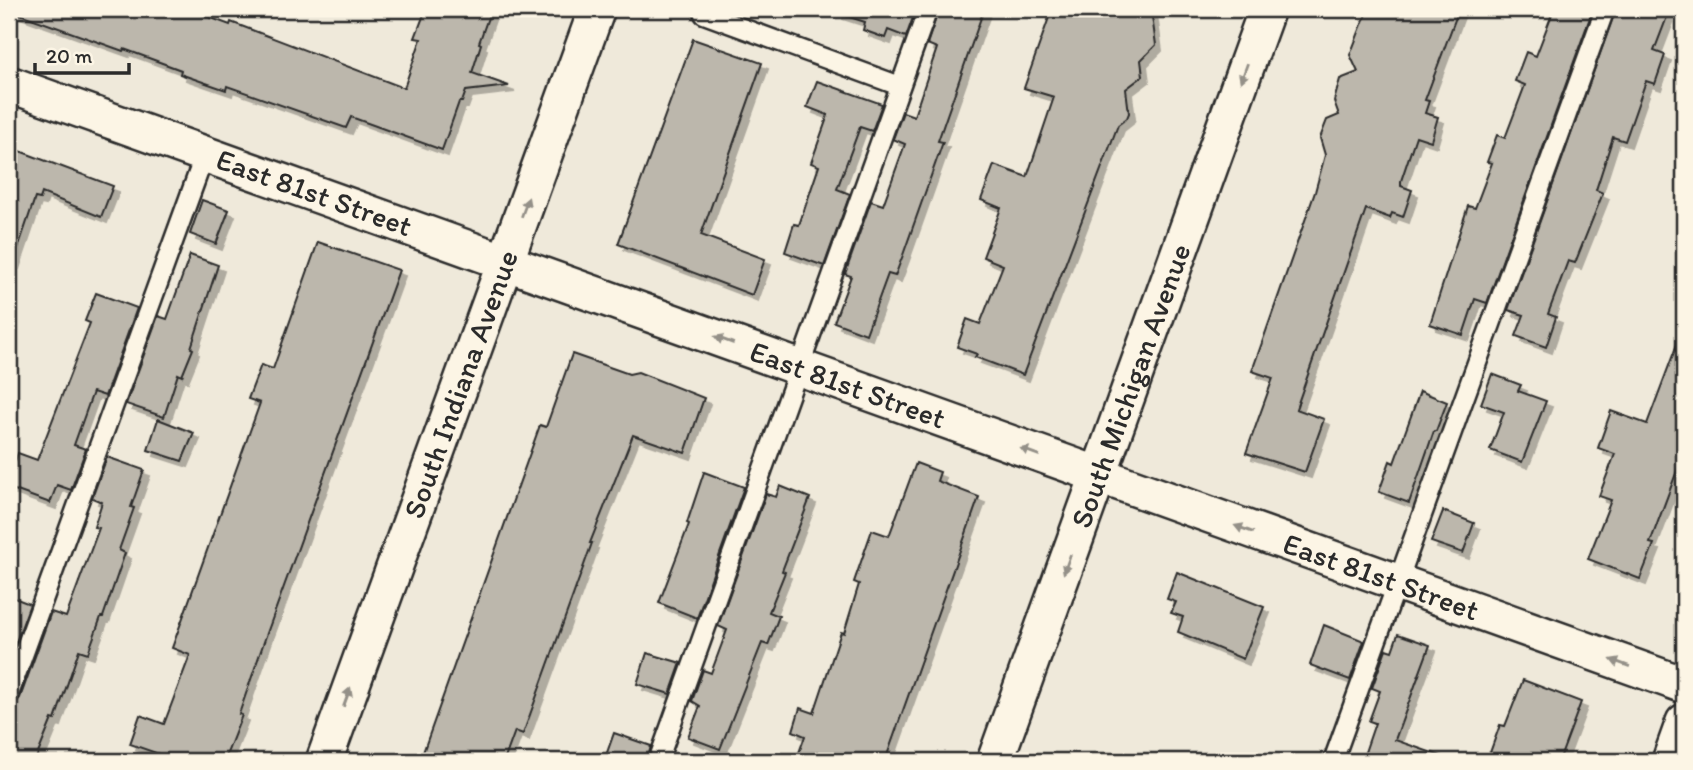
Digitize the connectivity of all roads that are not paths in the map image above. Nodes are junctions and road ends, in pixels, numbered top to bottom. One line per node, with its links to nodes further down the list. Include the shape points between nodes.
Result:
1 (597, 9): 9 (street, South Indiana Avenue, one-way to 1)
2 (928, 9): 7 (lane)
3 (1267, 9): 11 (street, South Michigan Avenue, one-way to 11)
4 (1605, 9): 12 (lane)
5 (704, 14): 7 (lane)
6 (9, 85): 8 (street, East 81st Street)
7 (900, 86): 10 (lane)
8 (205, 154): 9 (street, East 81st Street); 14 (lane)
9 (505, 261): 10 (street, East 81st Street, one-way to 9); 16 (street, South Indiana Avenue, one-way to 9)
10 (799, 368): 11 (street, East 81st Street, one-way to 10); 17 (lane)
11 (1098, 477): 12 (street, East 81st Street, one-way to 11); 18 (street, South Michigan Avenue, one-way to 18)
12 (1398, 583): 13 (street, East 81st Street, one-way to 12); 19 (lane)
13 (1684, 685)
14 (9, 694)
15 (1684, 722): 20 (street)
16 (324, 761)
17 (658, 761)
18 (995, 761)
19 (1333, 761)
20 (1670, 761)

